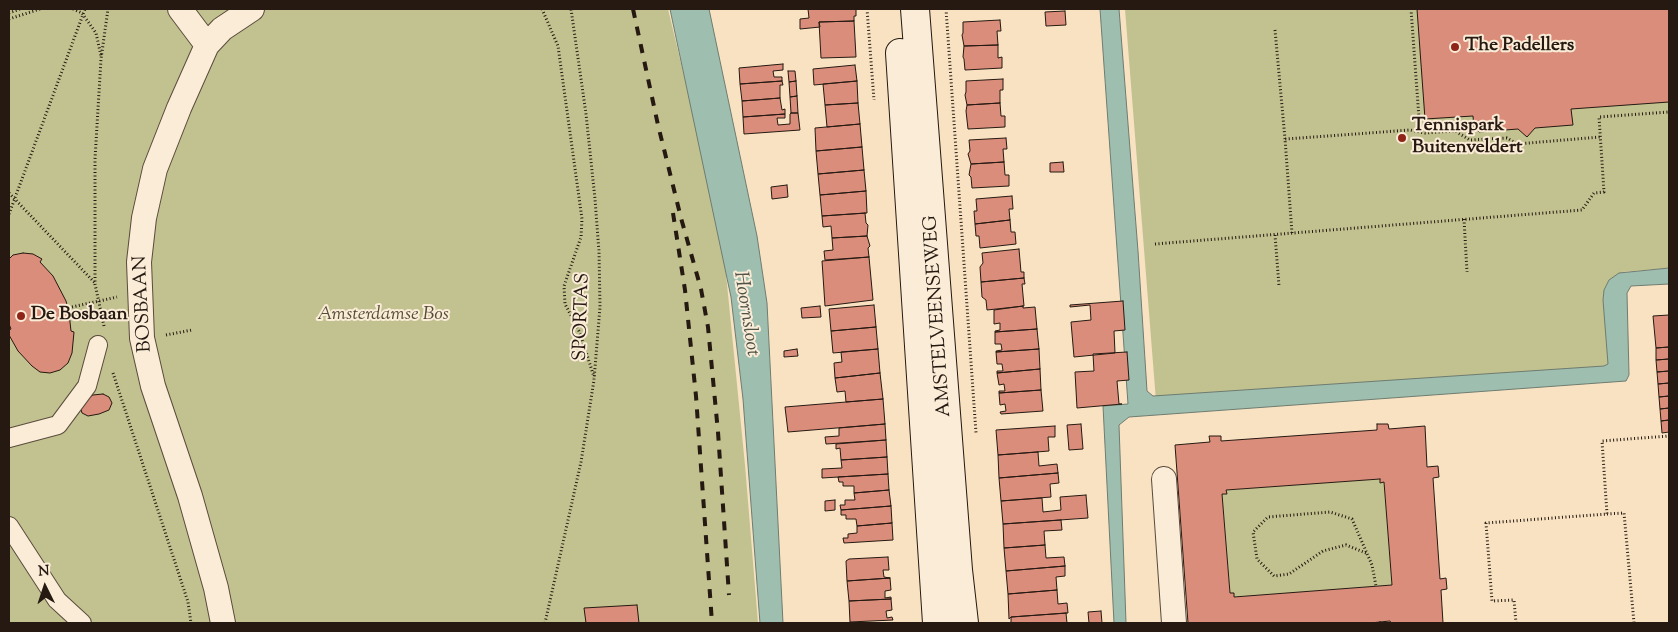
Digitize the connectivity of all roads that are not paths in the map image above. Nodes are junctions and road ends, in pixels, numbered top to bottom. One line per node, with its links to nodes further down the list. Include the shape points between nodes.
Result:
1 (180, 9): 5 (street)
2 (252, 9): 5 (street, via 222,29)
3 (897, 9): 12 (main road, AMSTELVEENSEWEG)
4 (915, 9): 13 (main road, AMSTELVEENSEWEG)
5 (207, 45): 11 (street, BOSBAAN, via 154,169 139,262 142,338 153,386 190,496)
6 (98, 345): 7 (street, via 87,386 58,425)
7 (9, 438)
8 (1164, 479): 14 (street)
9 (9, 526): 10 (street, via 57,600)
10 (82, 623)
11 (223, 623)
12 (937, 623)
13 (964, 623)
14 (1174, 623)

